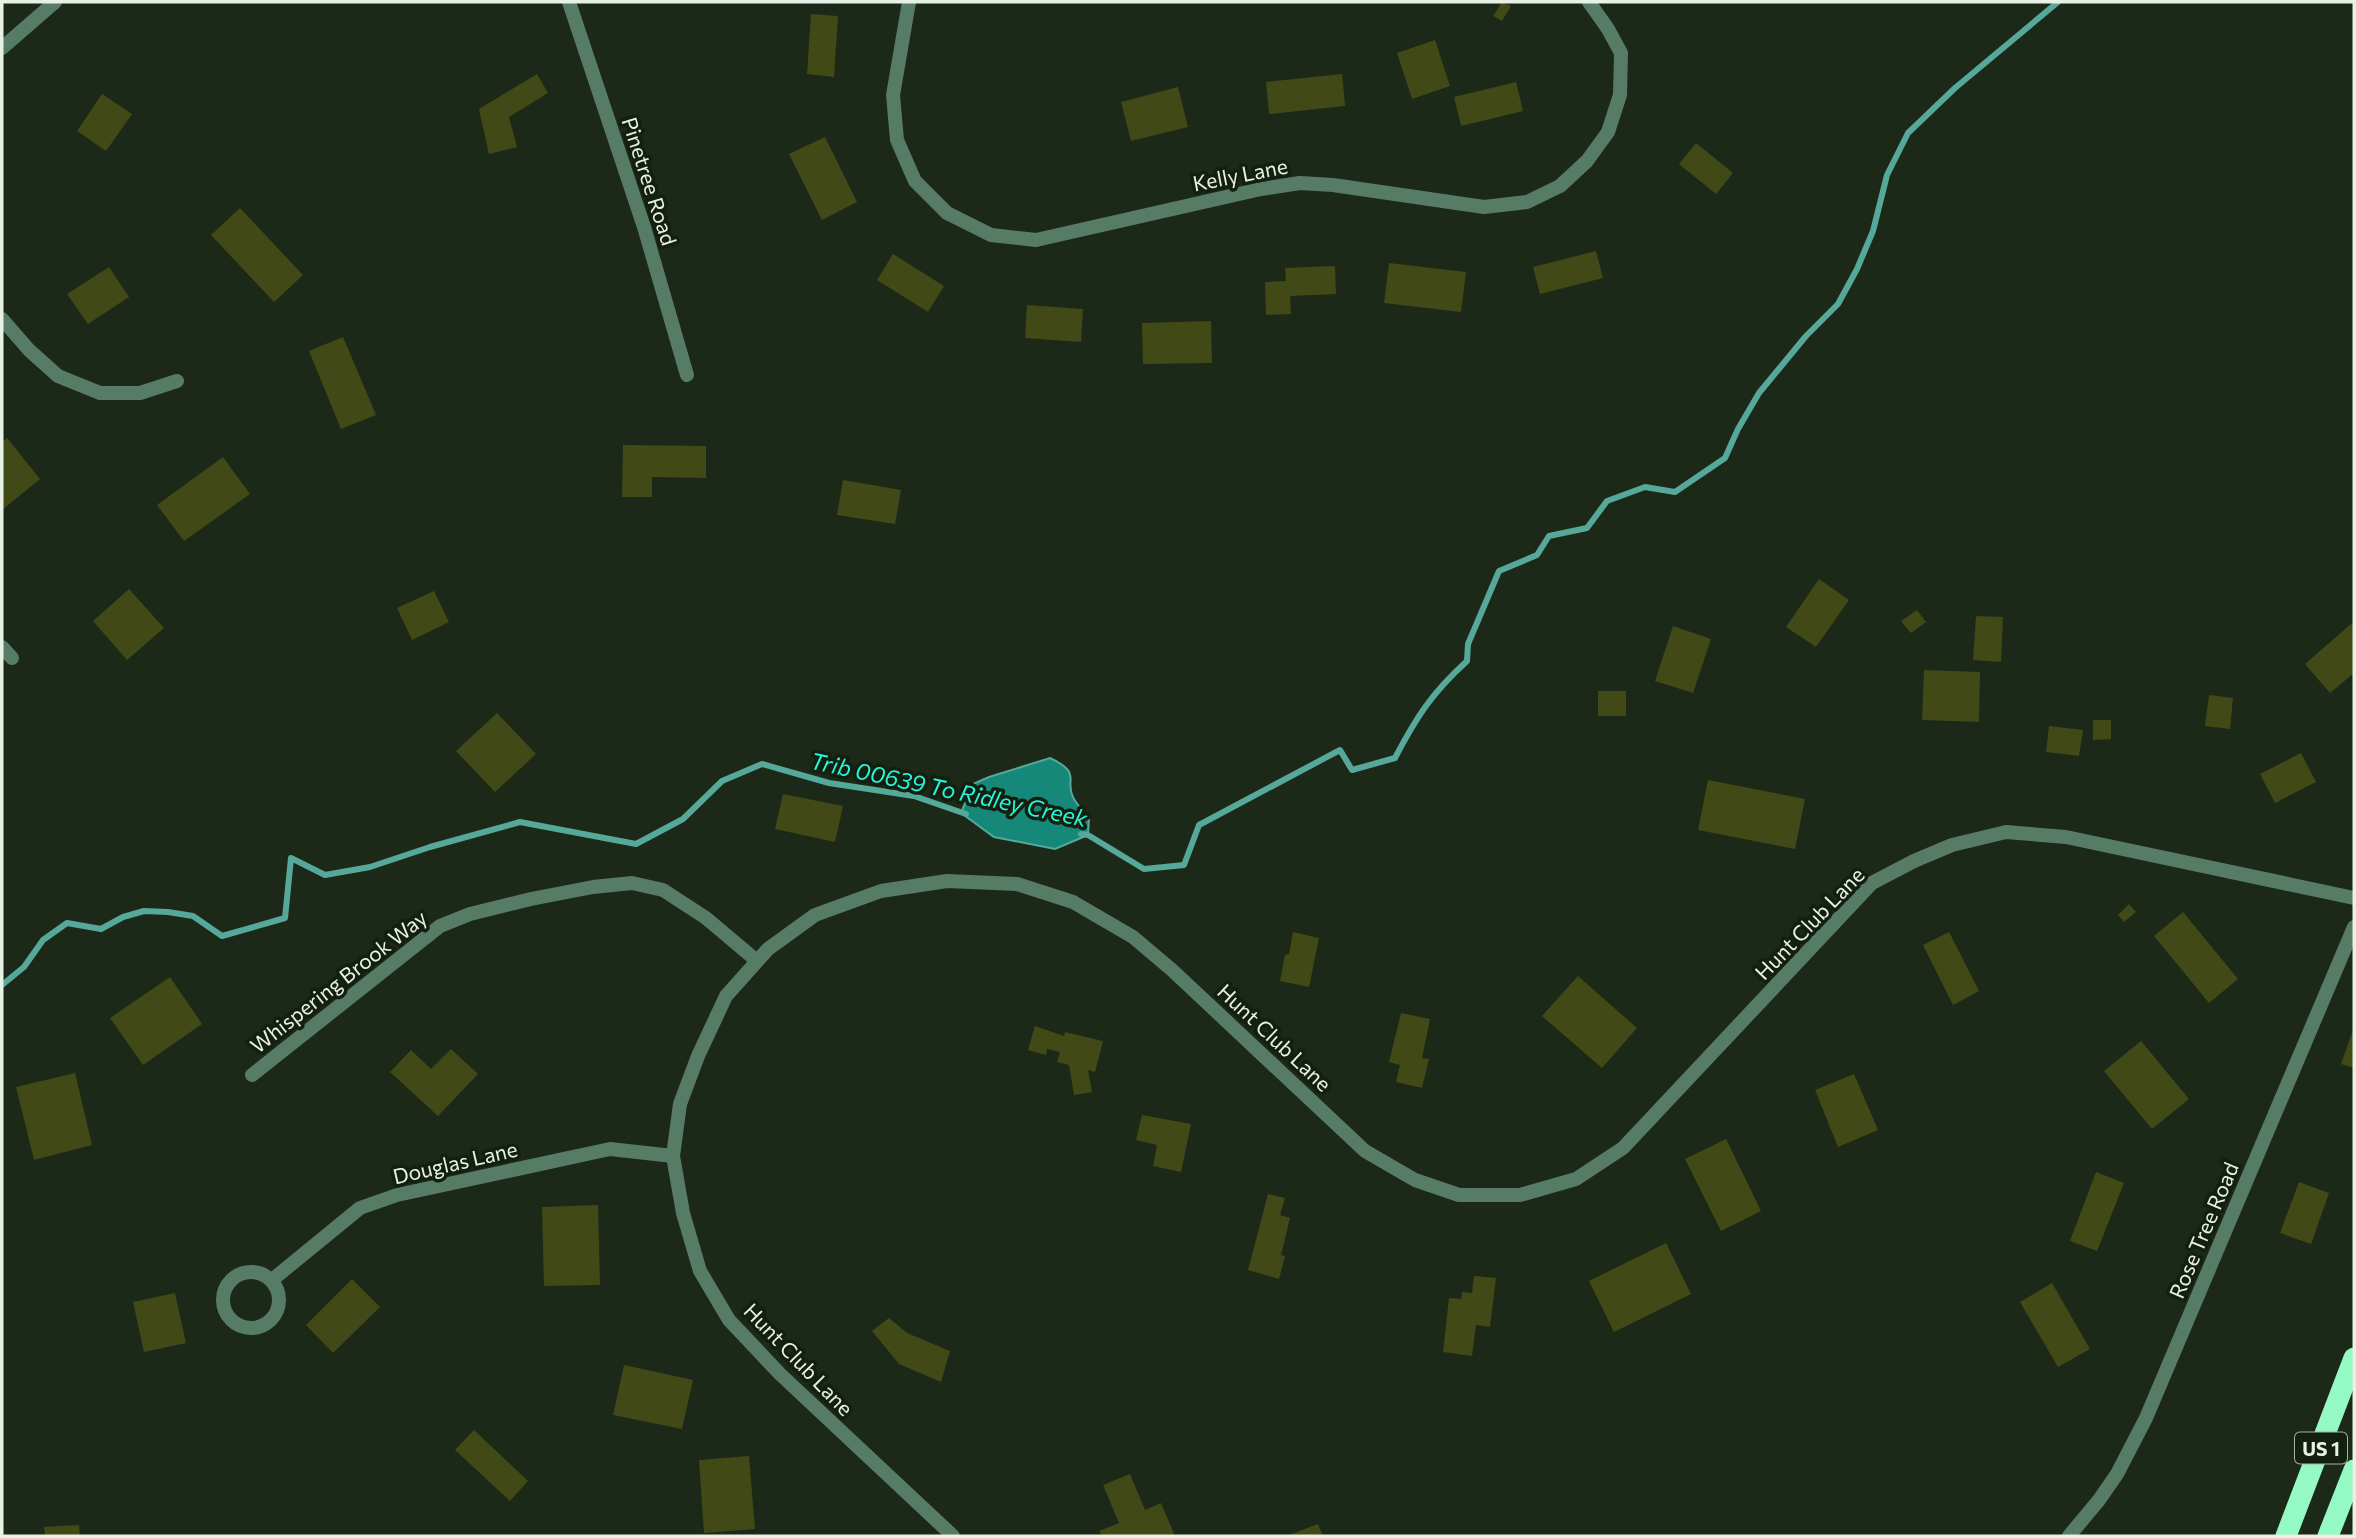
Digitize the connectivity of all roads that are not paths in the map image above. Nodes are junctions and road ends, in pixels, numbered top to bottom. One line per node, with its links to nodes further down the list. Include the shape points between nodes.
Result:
1 (55, 2): 5 (street)
2 (569, 2): 7 (street, Pinetree Road, via 644,227)
3 (909, 2): 4 (street, Kelly Lane, via 893,94 897,140 915,181 947,213 975,227 991,234 1036,240 1300,183 1484,207 1527,202 1560,186 1587,161 1608,132 1620,95 1621,53)
4 (1588, 2)
5 (2, 48)
6 (2, 319): 8 (street, via 58,376 100,393 140,393)
7 (687, 375)
8 (177, 381)
9 (2354, 898): 11 (street, Hunt Club Lane, via 2066,837 2006,832 1952,845 1872,883 1623,1148 1576,1179 1520,1195 1459,1195 1415,1180 1366,1151 1133,937 1073,902 1017,884 947,881 881,891 815,915 768,948)
10 (2354, 927): 18 (street, Rose Tree Road, via 2146,1418 2117,1474)
11 (758, 961): 12 (street, Whispering Brook Way, via 663,890 632,883 531,899 440,926); 13 (street, Hunt Club Lane, via 726,996 698,1056 680,1104)
12 (252, 1075)
13 (673, 1156): 14 (street, Douglas Lane, via 610,1149 397,1195 360,1208); 17 (street, Hunt Club Lane, via 700,1271 729,1320)
14 (272, 1280): 14 (street, via 246,1272 229,1281 222,1303 230,1320 254,1328 271,1319 279,1298)
15 (2354, 1358): 19 (highway, US 1)
16 (2354, 1470): 20 (highway, US 1)
17 (953, 1536)
18 (2069, 1536)
19 (2286, 1536)
20 (2328, 1536)

